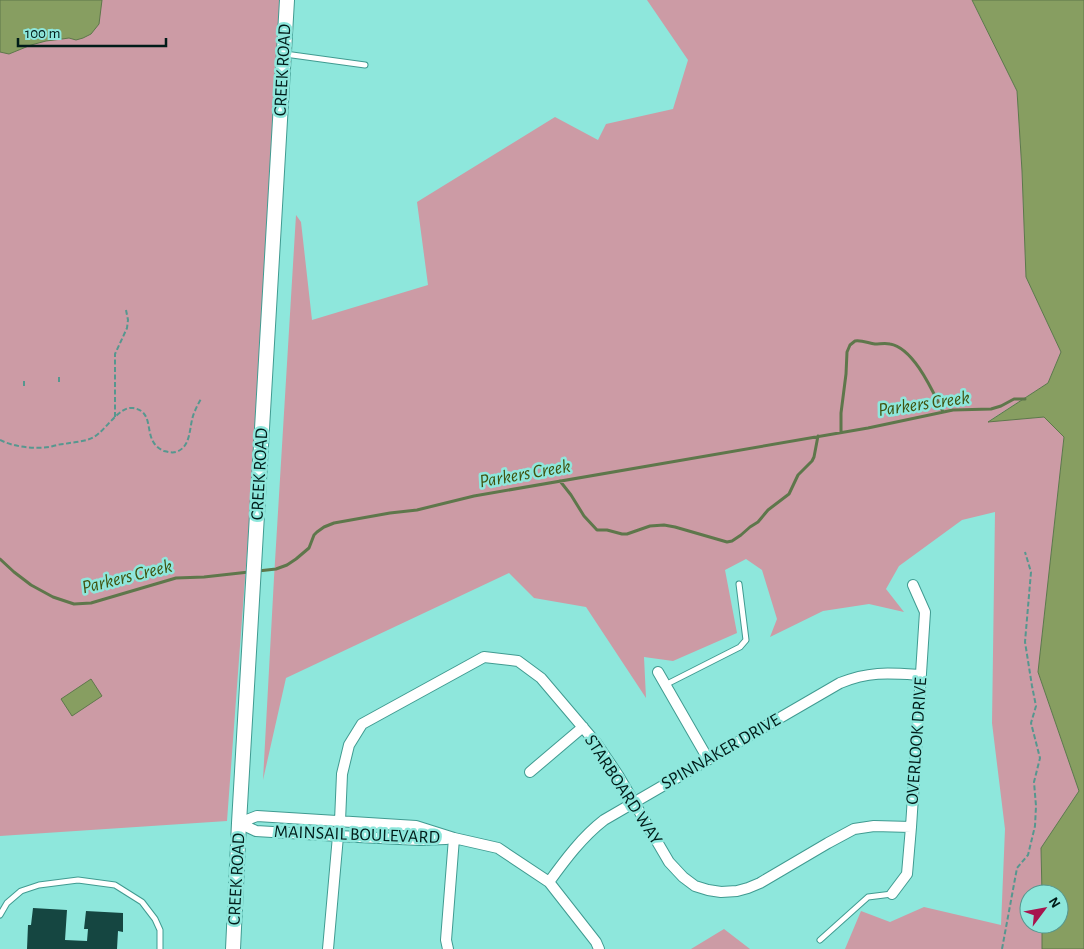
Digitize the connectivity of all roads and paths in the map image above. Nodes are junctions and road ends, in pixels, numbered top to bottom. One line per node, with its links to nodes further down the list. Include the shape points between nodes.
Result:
1 (287, 0): 2 (main road, CREEK ROAD)
2 (284, 54): 3 (lane); 23 (main road, CREEK ROAD)
3 (365, 64)
4 (126, 310): 10 (path, via 127,328 115,354)
5 (59, 377): 7 (path)
6 (24, 381): 8 (path)
7 (59, 384)
8 (24, 386)
9 (201, 398): 10 (path, via 188,441 181,449 172,452 162,450 154,443 148,421 142,413 126,408)
10 (115, 417): 11 (path, via 101,432 86,440 38,447)
11 (0, 440)
12 (1024, 552): 36 (path, via 1031,572 1025,642 1036,706 1032,723 1040,758 1034,782 1035,826 1028,855 1017,868)
13 (739, 584): 17 (lane, via 746,640)
14 (913, 585): 16 (street, OVERLOOK DRIVE, via 925,612)
15 (658, 672): 17 (street)
16 (921, 675): 19 (street, SPINNAKER DRIVE, via 880,673 855,677); 24 (street, OVERLOOK DRIVE)
17 (665, 685): 19 (street)
18 (583, 727): 20 (street); 21 (street, STARBOARD WAY); 22 (street, STARBOARD WAY, via 541,678 518,661 484,656 362,724 349,745 342,774)
19 (708, 759): 21 (street, SPINNAKER DRIVE)
20 (530, 772)
21 (634, 803): 24 (street, STARBOARD WAY, via 669,862 683,877 695,886 721,892 737,891 760,883 854,829); 27 (street, SPINNAKER DRIVE, via 593,828)
22 (340, 821): 23 (street, MAINSAIL BOULEVARD, via 257,816); 26 (street, MAINSAIL BOULEVARD, via 416,826)
23 (240, 823): 25 (street, MAINSAIL BOULEVARD, via 256,831); 32 (main road, CREEK ROAD)
24 (911, 827): 28 (street, OVERLOOK DRIVE, via 906,874)
25 (338, 836): 26 (street, MAINSAIL BOULEVARD, via 420,840); 33 (street)
26 (454, 838): 27 (street, MAINSAIL BOULEVARD, via 498,848); 34 (street)
27 (548, 882): 35 (street, MAINSAIL BOULEVARD)
28 (892, 894): 30 (lane, via 868,897)
29 (0, 914): 31 (lane, via 21,891 38,885 78,880 115,886 142,902 155,919 160,930)
30 (820, 940)
31 (160, 949)
32 (233, 949)
33 (328, 949)
34 (448, 949)
35 (599, 949)
36 (1002, 949)

